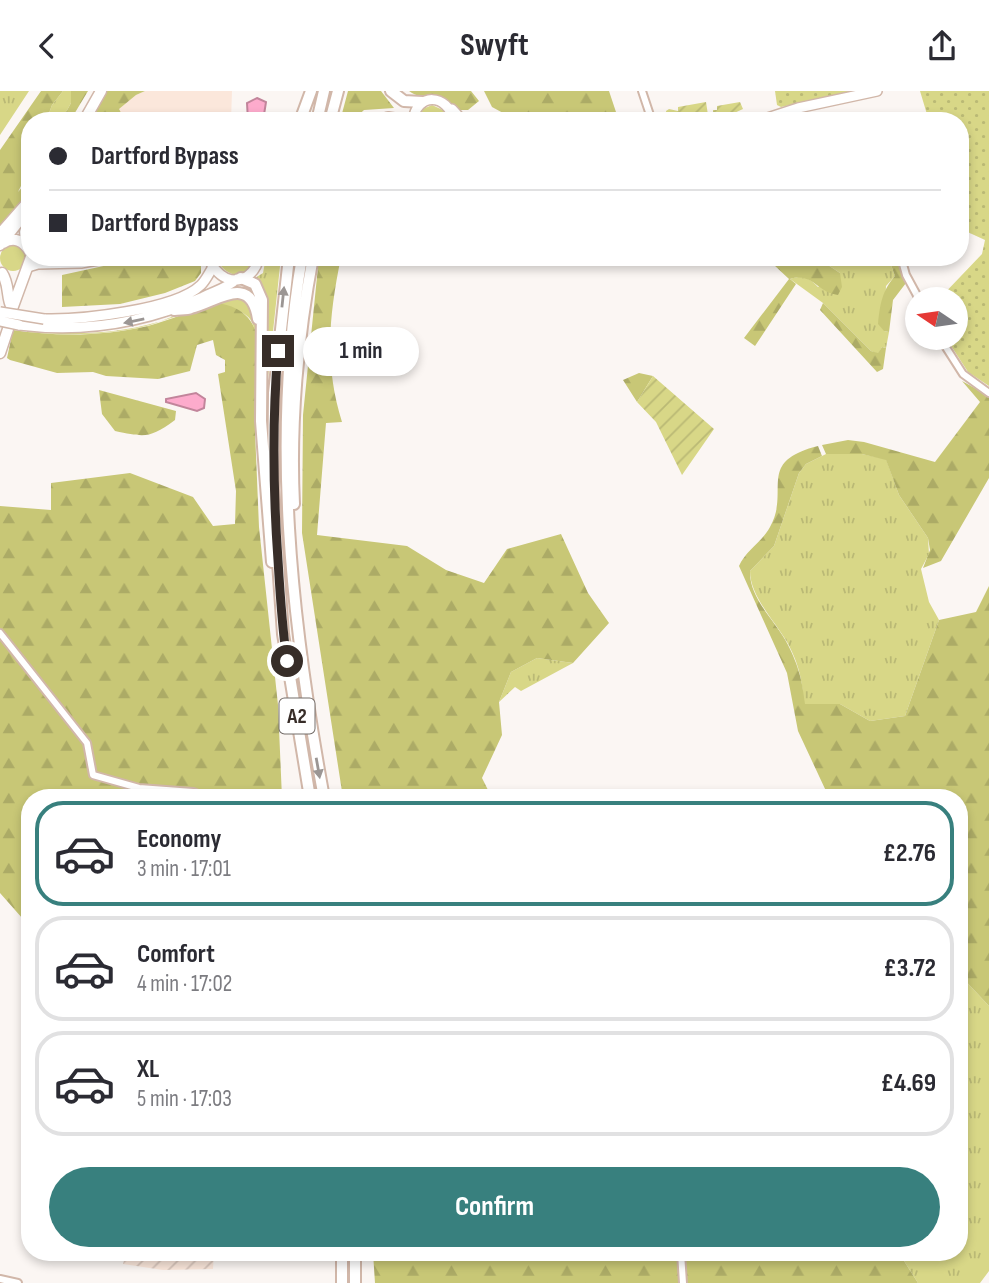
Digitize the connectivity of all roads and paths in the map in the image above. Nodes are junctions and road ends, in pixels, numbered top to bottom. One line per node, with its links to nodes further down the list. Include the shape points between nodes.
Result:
1 (102, 91): 10 (main road)
2 (311, 91): 11 (highway)
3 (324, 91): 12 (highway)
4 (338, 91): 13 (highway)
5 (391, 91): 8 (highway, via 402,100)
6 (643, 91): 17 (street)
7 (877, 91): 18 (main road)
8 (422, 102): 9 (main road, via 437,100); 14 (main road)
9 (448, 106): 15 (main road); 16 (main road)
10 (89, 112)
11 (303, 112)
12 (319, 112)
13 (332, 112)
14 (415, 112)
15 (450, 112)
16 (454, 112)
17 (649, 112)
18 (786, 112)
19 (21, 209): 21 (main road)
20 (21, 218): 22 (main road)
21 (0, 233)
22 (0, 245): 23 (main road, via 13,239)
23 (21, 248)
24 (21, 266): 32 (main road, via 14,276)
25 (25, 266): 32 (main road, via 12,309)
26 (256, 266): 33 (main road, via 253,273)
27 (288, 266): 45 (highway, A2, one-way to 27, via 273,429)
28 (301, 266): 43 (highway, A2, via 286,405)
29 (312, 266): 43 (highway, A2, via 296,402 296,554)
30 (904, 266): 34 (street)
31 (213, 267): 33 (main road, via 226,278); 37 (main road, via 200,286 172,299 94,318)
32 (1, 272)
33 (239, 278): 35 (main road); 38 (highway, via 259,289)
34 (912, 287)
35 (174, 310): 37 (main road, one-way to 37, via 77,328); 38 (highway, via 239,293 254,303)
36 (0, 312): 37 (main road, bridge)
37 (45, 323): 39 (main road, bridge)
38 (261, 324): 45 (highway, via 267,521)
39 (4, 325): 41 (main road)
40 (948, 350): 42 (street, via 963,374)
41 (0, 353)
42 (989, 393)
43 (291, 579): 48 (highway, A2, one-way to 48)
44 (0, 633): 46 (street, via 87,743 93,775)
45 (283, 634): 47 (highway, A2)
46 (152, 789)
47 (309, 789)
48 (323, 789)
49 (342, 1261): 54 (highway)
50 (355, 1261): 55 (highway)
51 (682, 1261): 56 (street)
52 (0, 1279): 53 (street)
53 (19, 1283)
54 (342, 1283)
55 (355, 1283)
56 (683, 1283)

